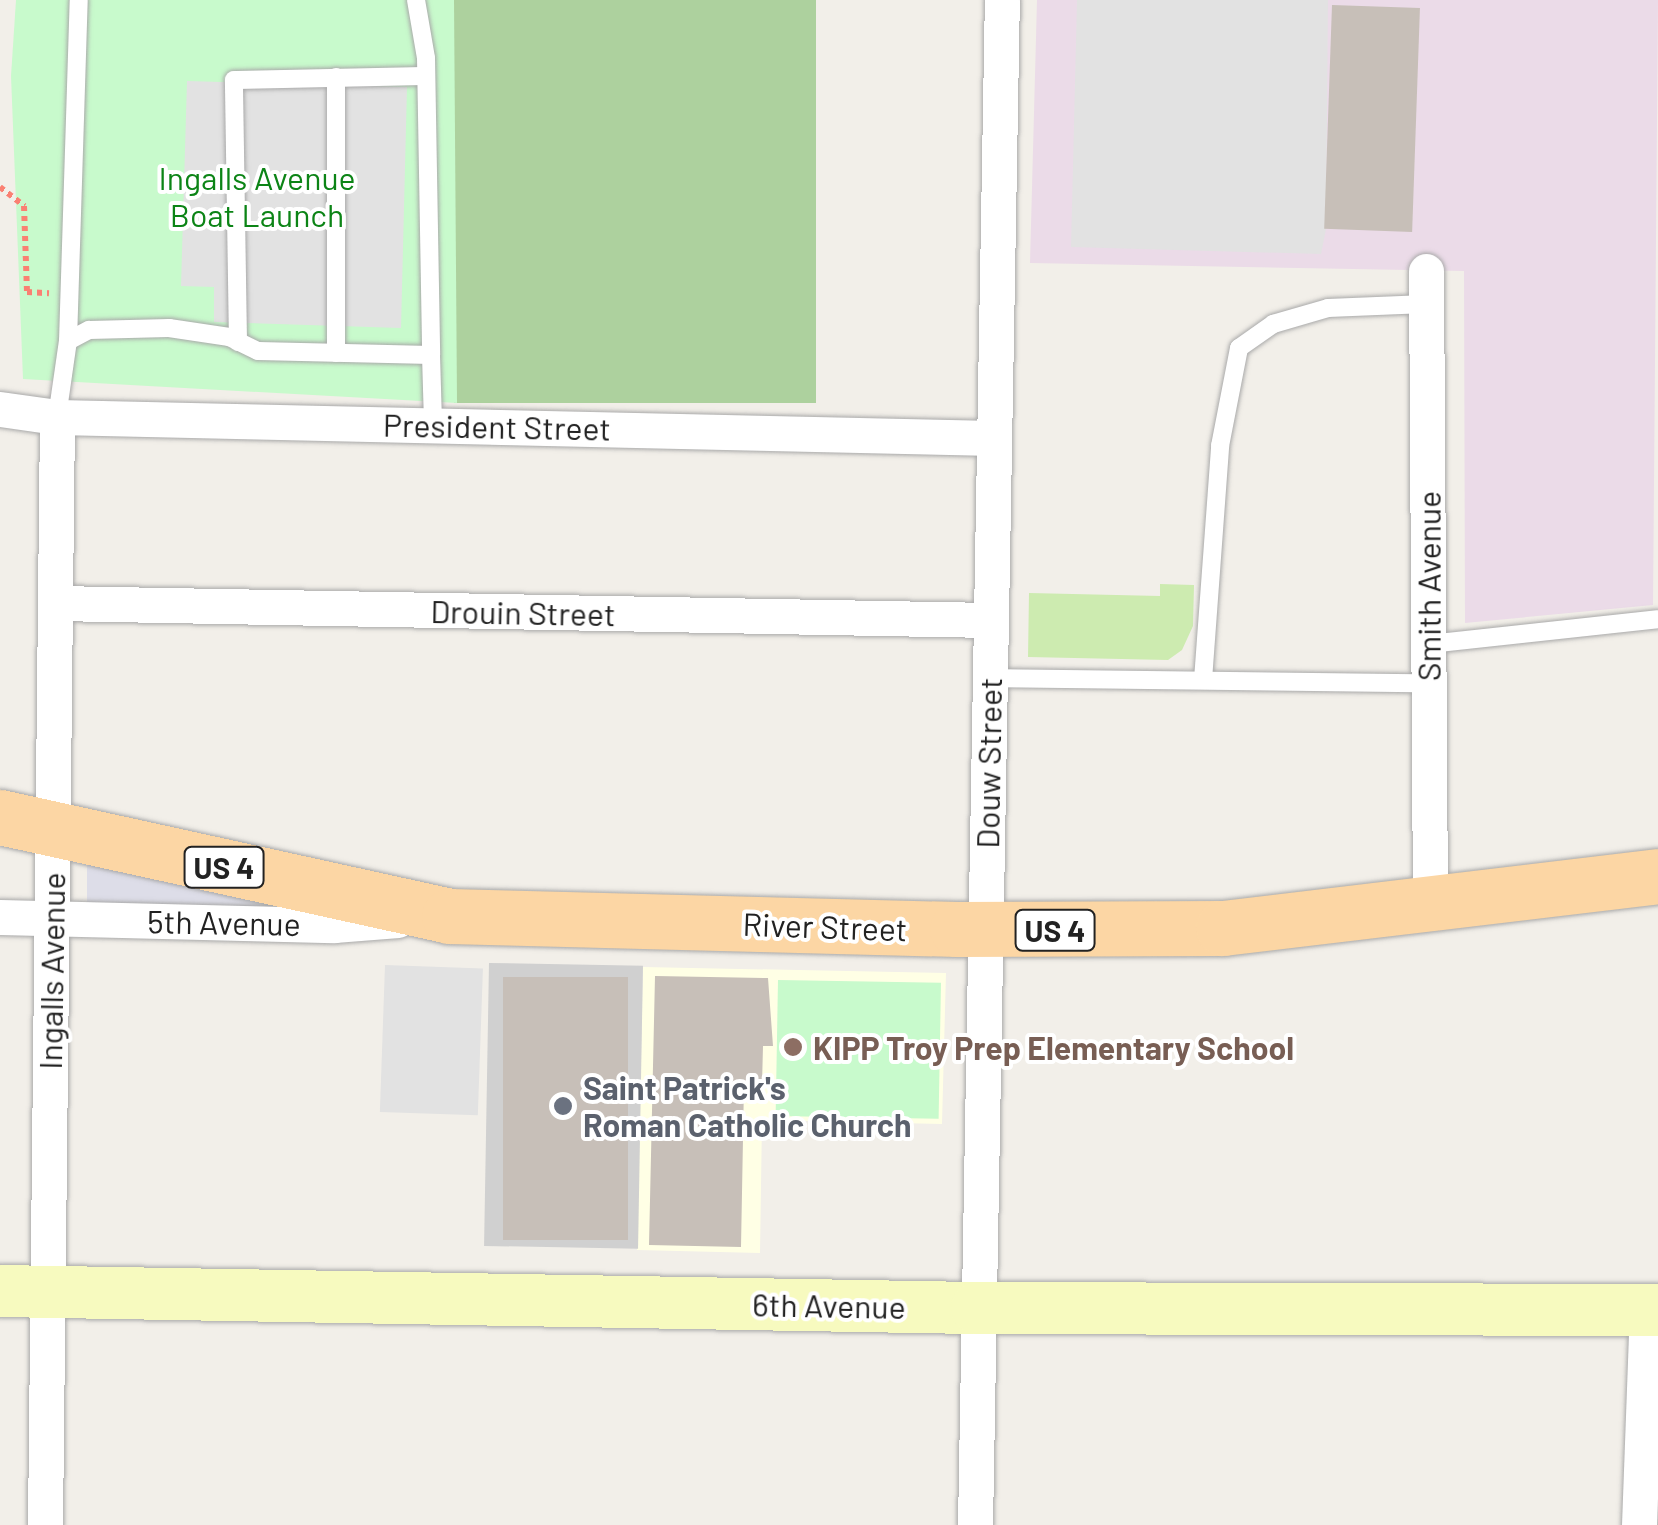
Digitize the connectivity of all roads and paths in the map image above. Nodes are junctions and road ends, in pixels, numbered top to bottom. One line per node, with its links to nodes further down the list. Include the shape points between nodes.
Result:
1 (80, 0): 8 (lane)
2 (416, 0): 4 (lane)
3 (1002, 0): 16 (street, Douw Street)
4 (426, 76): 5 (lane); 12 (lane)
5 (336, 78): 10 (lane, via 234,80); 11 (lane)
6 (0, 188): 8 (path, via 24,206 27,292)
7 (1426, 287): 20 (street, Smith Avenue); 22 (lane, via 1273,324 1239,348 1220,446)
8 (70, 293): 9 (lane)
9 (68, 341): 10 (lane, via 89,330 169,328); 14 (lane)
10 (238, 342): 11 (lane, via 258,350)
11 (336, 352): 12 (lane)
12 (431, 355): 15 (lane)
13 (0, 409): 14 (street, President Street)
14 (58, 417): 15 (street, President Street); 17 (street, Ingalls Avenue)
15 (433, 424): 16 (street, President Street)
16 (994, 438): 19 (street, Douw Street)
17 (55, 603): 19 (street, Drouin Street); 25 (street, Ingalls Avenue)
18 (1658, 619): 20 (lane)
19 (991, 620): 21 (street, Douw Street)
20 (1429, 644): 23 (street, Smith Avenue)
21 (990, 678): 22 (lane); 31 (street, Douw Street)
22 (1203, 680): 23 (lane)
23 (1429, 683): 27 (street, Smith Avenue)
24 (0, 817): 25 (main road, River Street / US 4)
25 (52, 831): 28 (main road, River Street / US 4); 30 (street, Ingalls Avenue)
26 (1658, 876): 27 (main road, River Street / US 4)
27 (1430, 902): 31 (main road, River Street / US 4, via 1223,928)
28 (448, 916): 30 (street, 5th Avenue, via 334,925); 31 (main road, River Street / US 4)
29 (0, 917): 30 (street, 5th Avenue)
30 (52, 918): 32 (street, Ingalls Avenue)
31 (986, 930): 33 (street, Douw Street)
32 (24, 1291): 33 (street, 6th Avenue); 35 (street, Ingalls Avenue)
33 (977, 1308): 34 (street, 6th Avenue); 36 (street, Douw Street)
34 (1652, 1310): 37 (street)
35 (45, 1525)
36 (975, 1525)
37 (1639, 1525)

